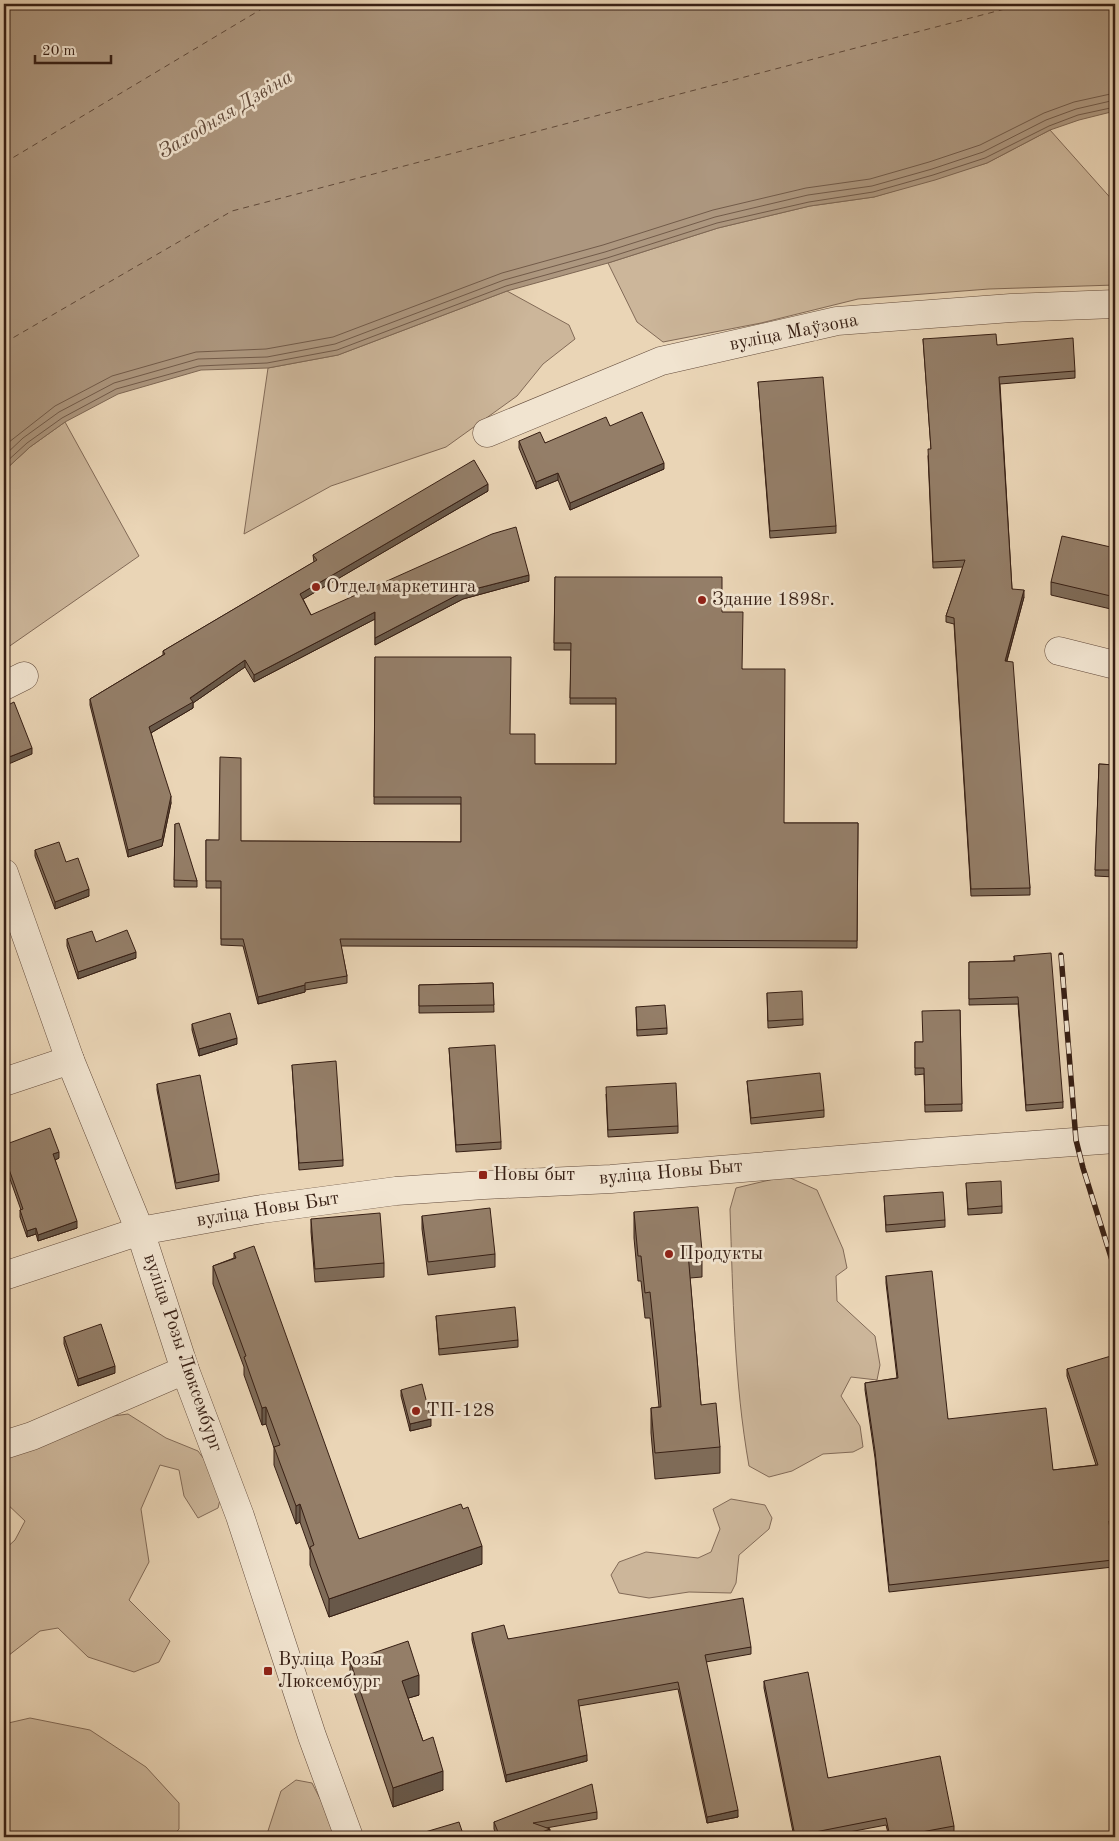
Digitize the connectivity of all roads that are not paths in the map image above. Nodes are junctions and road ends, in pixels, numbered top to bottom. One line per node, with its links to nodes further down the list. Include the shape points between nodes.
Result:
1 (1115, 304): 2 (street, вуліца Маўзона, via 837,321 661,361)
2 (487, 433)
3 (1059, 651): 4 (street)
4 (1115, 665)
5 (4, 873): 6 (street, вуліца Розы Люксембург)
6 (70, 1060): 7 (street); 9 (street, вуліца Розы Люксембург)
7 (4, 1082)
8 (1115, 1139): 9 (street, вуліца Новы Быт, via 611,1179 396,1192 262,1209)
9 (140, 1231): 10 (street, вуліца Новы Быт); 11 (street, вуліца Розы Люксембург)
10 (4, 1276)
11 (185, 1370): 12 (street); 13 (street, вуліца Розы Люксембург, via 240,1516 312,1736)
12 (4, 1445)
13 (349, 1837)

